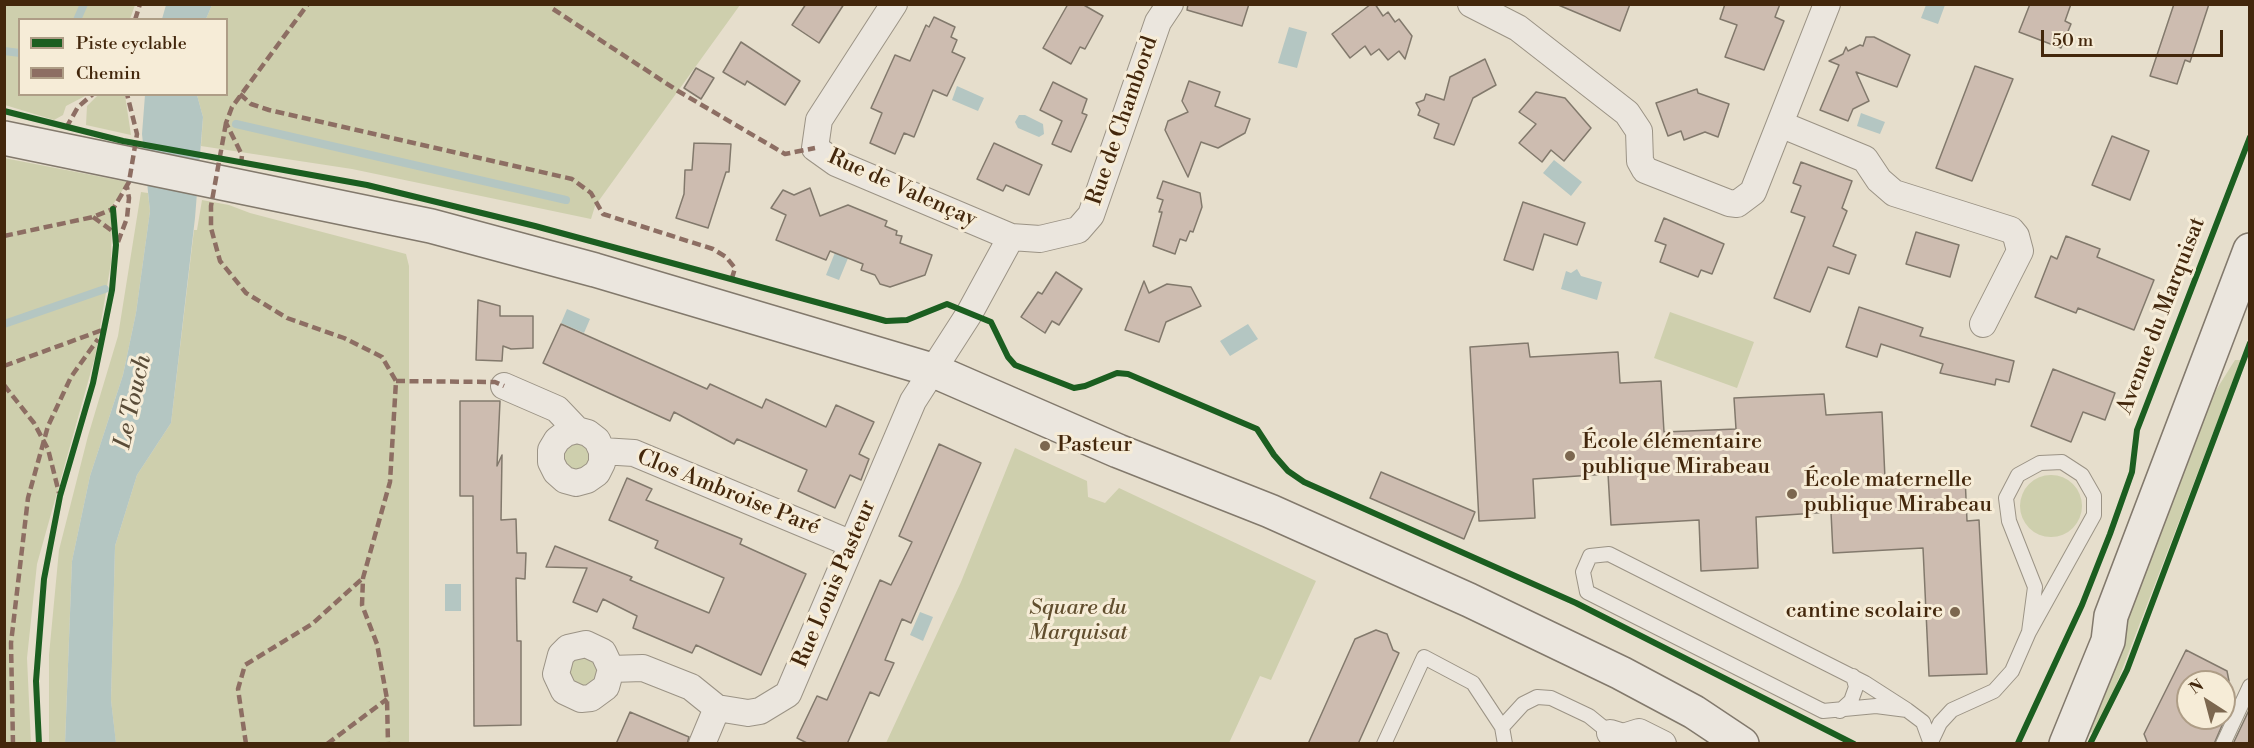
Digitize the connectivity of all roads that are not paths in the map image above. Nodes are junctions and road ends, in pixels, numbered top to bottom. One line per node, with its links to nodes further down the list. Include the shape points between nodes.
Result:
1 (894, 4): 7 (street, Rue de Valençay, via 819,120 816,148 836,163)
2 (1170, 4): 7 (street, Rue de Chambord, via 1158,22 1091,215 1078,230 1040,239)
3 (1471, 4): 5 (street, via 1518,28 1627,112 1639,131 1640,161 1649,173 1729,203 1743,202 1752,192)
4 (1827, 4): 5 (street)
5 (1780, 124): 9 (street, via 1865,159 1894,193 2004,226 2016,236 2020,250)
6 (4, 138): 10 (main road, via 431,226 596,270)
7 (1011, 237): 10 (street, via 969,314)
8 (2250, 250): 15 (main road)
9 (1983, 324)
10 (932, 370): 14 (street, Rue Louis Pasteur, via 913,401); 25 (main road, via 1118,451 1270,511 1469,600 1621,673 1694,712)
11 (504, 386): 12 (street, via 557,409)
12 (577, 430): 13 (street, via 597,440); 13 (street, Clos Ambroise Paré, via 566,433 551,450 551,462 565,480 576,483 597,473)
13 (602, 451): 14 (street, Clos Ambroise Paré, via 634,453)
14 (852, 544): 20 (street, Rue Louis Pasteur, via 788,693 760,711)
15 (2111, 616): 31 (main road, via 2096,635); 32 (main road, via 2108,641)
16 (2029, 632): 16 (lane, via 2094,516 2094,496 2082,475 2061,462 2040,462 2018,475 2006,498 2009,522 2034,587); 26 (lane, via 2012,671 1994,691 1952,710 1940,723)
17 (611, 669): 20 (street, via 643,668 691,687)
18 (1853, 676): 21 (lane); 22 (lane, via 1856,687 1851,701); 22 (lane, via 1609,554 1590,556 1582,572 1587,592 1823,711)
19 (2250, 686): 33 (lane)
20 (717, 708): 27 (street)
21 (1907, 710): 22 (lane, via 1876,706); 26 (lane, via 1923,722)
22 (1840, 711)
23 (1502, 727): 24 (lane, via 1523,704 1551,698 1589,716); 28 (lane, via 1473,683 1424,657); 29 (lane)
24 (1610, 733): 30 (street, via 1623,737 1639,732)
25 (1736, 741)
26 (1931, 743)
27 (702, 744)
28 (1384, 744)
29 (1505, 744)
30 (1663, 744)
31 (2044, 744)
32 (2066, 744)
33 (2223, 744)

